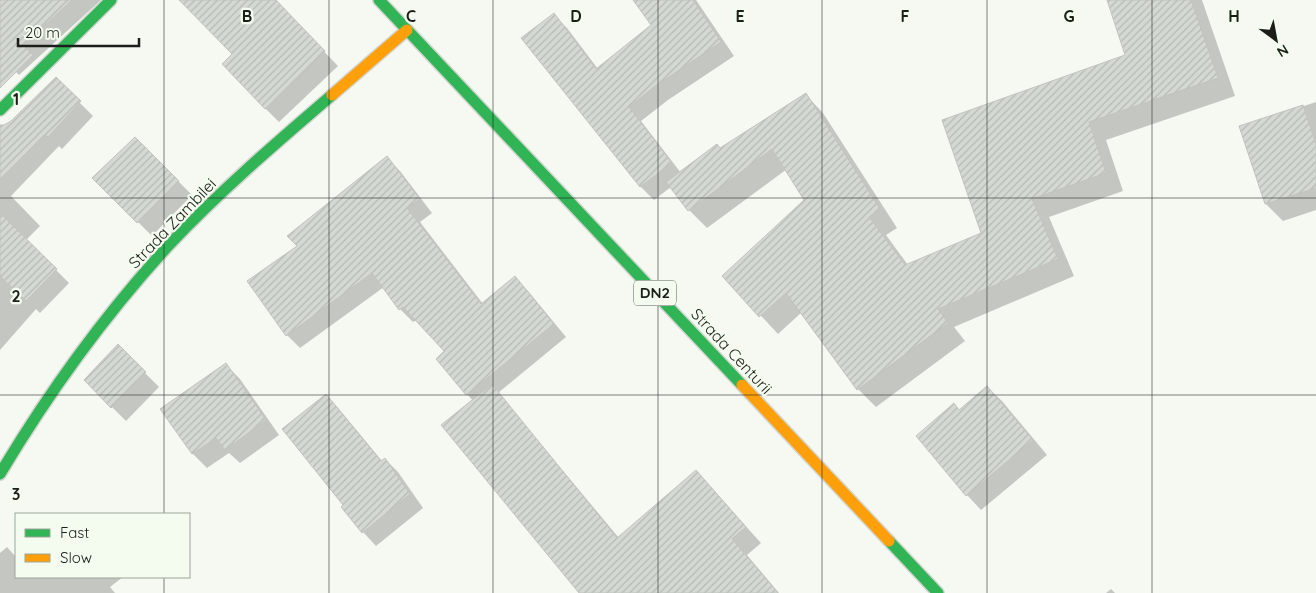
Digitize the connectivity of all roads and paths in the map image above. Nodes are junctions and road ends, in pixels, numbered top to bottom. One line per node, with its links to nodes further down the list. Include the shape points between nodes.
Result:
1 (111, 0): 4 (main road)
2 (379, 0): 3 (main road, Strada Centurii / DN2)
3 (407, 30): 5 (main road, Strada Zambilei, via 254,164 152,264 57,382); 6 (main road, Strada Centurii / DN2)
4 (0, 110)
5 (0, 474)
6 (938, 593)

